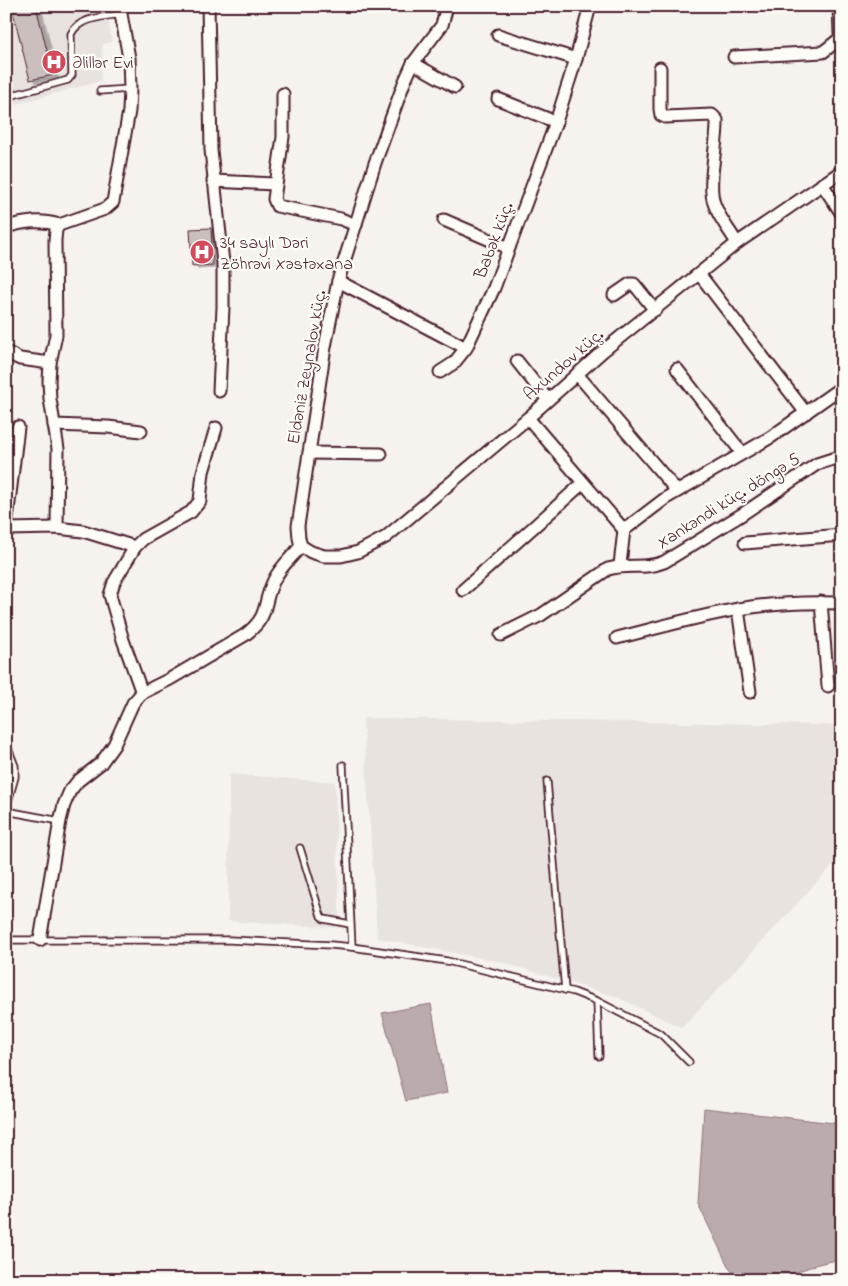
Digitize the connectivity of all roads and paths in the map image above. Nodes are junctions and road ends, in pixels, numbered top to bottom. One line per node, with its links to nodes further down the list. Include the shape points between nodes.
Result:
1 (208, 6): 20 (street)
2 (447, 6): 10 (street, Eldəniz Zeynalov küç., via 442,25)
3 (590, 6): 9 (street, Babək küç.)
4 (839, 6): 7 (street)
5 (121, 10): 13 (street, via 129,58); 16 (lane, via 87,21 73,30 72,75 68,80)
6 (498, 35): 9 (street)
7 (842, 37): 8 (street, via 823,52)
8 (734, 57)
9 (576, 59): 18 (street, Babək küç.)
10 (413, 64): 12 (street); 26 (street, Eldəniz Zeynalov küç., via 375,163)
11 (660, 68): 28 (street, via 662,115 712,115 717,120 711,193 714,206)
12 (455, 87)
13 (130, 89): 14 (lane); 25 (street, via 113,202 105,209)
14 (100, 91)
15 (283, 94): 21 (street, via 283,137)
16 (6, 98)
17 (498, 99): 18 (street)
18 (556, 122): 29 (street, Babək küç.)
19 (842, 171): 22 (street, Axundov küç.)
20 (213, 181): 21 (street); 42 (street, via 223,263)
21 (275, 184): 26 (street, via 277,206)
22 (822, 184): 23 (street); 28 (street, Axundov küç.)
23 (842, 214)
24 (444, 220): 29 (street)
25 (59, 225): 27 (street, via 37,221); 37 (street, via 55,240 56,335)
26 (356, 225): 31 (street, Eldəniz Zeynalov küç.)
27 (6, 228)
28 (737, 243): 30 (street, Axundov küç.)
29 (509, 248): 34 (street, Babək küç.)
30 (700, 275): 33 (street, Axundov küç.); 44 (street)
31 (338, 281): 34 (street); 50 (street, Eldəniz Zeynalov küç.)
32 (614, 296): 33 (street, via 634,284)
33 (655, 310): 40 (street, Axundov küç.)
34 (466, 348): 39 (street, Babək küç., via 454,363)
35 (6, 352): 37 (street, via 20,359)
36 (517, 360): 43 (street)
37 (50, 363): 46 (street)
38 (677, 369): 51 (street)
39 (440, 372)
40 (577, 374): 43 (street, Axundov küç.); 55 (street)
41 (842, 388): 44 (street)
42 (219, 391)
43 (548, 400): 45 (street, Axundov küç.)
44 (806, 413): 51 (street)
45 (528, 418): 54 (street); 61 (street, Axundov küç., via 408,521 370,548 324,556)
46 (54, 425): 49 (street); 57 (street, via 58,449)
47 (18, 427): 56 (street)
48 (216, 428): 62 (street, via 203,472 200,501 191,512)
49 (141, 431)
50 (309, 453): 52 (street); 61 (street, Eldəniz Zeynalov küç., via 298,526)
51 (742, 453): 55 (street)
52 (381, 454)
53 (842, 456): 63 (street, Xankəndi küç. döngə 5, via 817,464 664,562 654,566)
54 (583, 483): 58 (street); 64 (street)
55 (677, 490): 58 (street)
56 (6, 528): 57 (street)
57 (57, 528): 62 (street, via 83,531)
58 (624, 530): 63 (street)
59 (842, 534): 60 (street)
60 (745, 543)
61 (301, 546): 72 (street, via 274,579 264,615 256,626)
62 (135, 547): 72 (street, via 114,582 110,596)
63 (620, 565): 68 (street, Xankəndi küç. döngə 5, via 608,569 541,615)
64 (463, 590)
65 (821, 602): 66 (street); 67 (street); 70 (street)
66 (842, 603)
67 (738, 609): 69 (street); 71 (street)
68 (501, 635)
69 (617, 638)
70 (828, 686)
71 (750, 692)
72 (142, 693): 77 (street, via 134,702 110,751 70,791)
73 (6, 743): 76 (lane, via 15,766 15,777)
74 (343, 765): 79 (lane)
75 (547, 780): 83 (lane)
76 (6, 810): 77 (lane)
77 (60, 821): 81 (street)
78 (300, 848): 79 (lane, via 321,916)
79 (350, 924): 82 (lane)
80 (6, 940): 81 (lane)
81 (40, 940): 82 (lane, via 229,940)
82 (352, 946): 83 (lane, via 447,961)
83 (565, 990): 84 (lane)
84 (597, 1001): 85 (lane); 86 (lane, via 661,1034)
85 (599, 1056)
86 (689, 1062)

